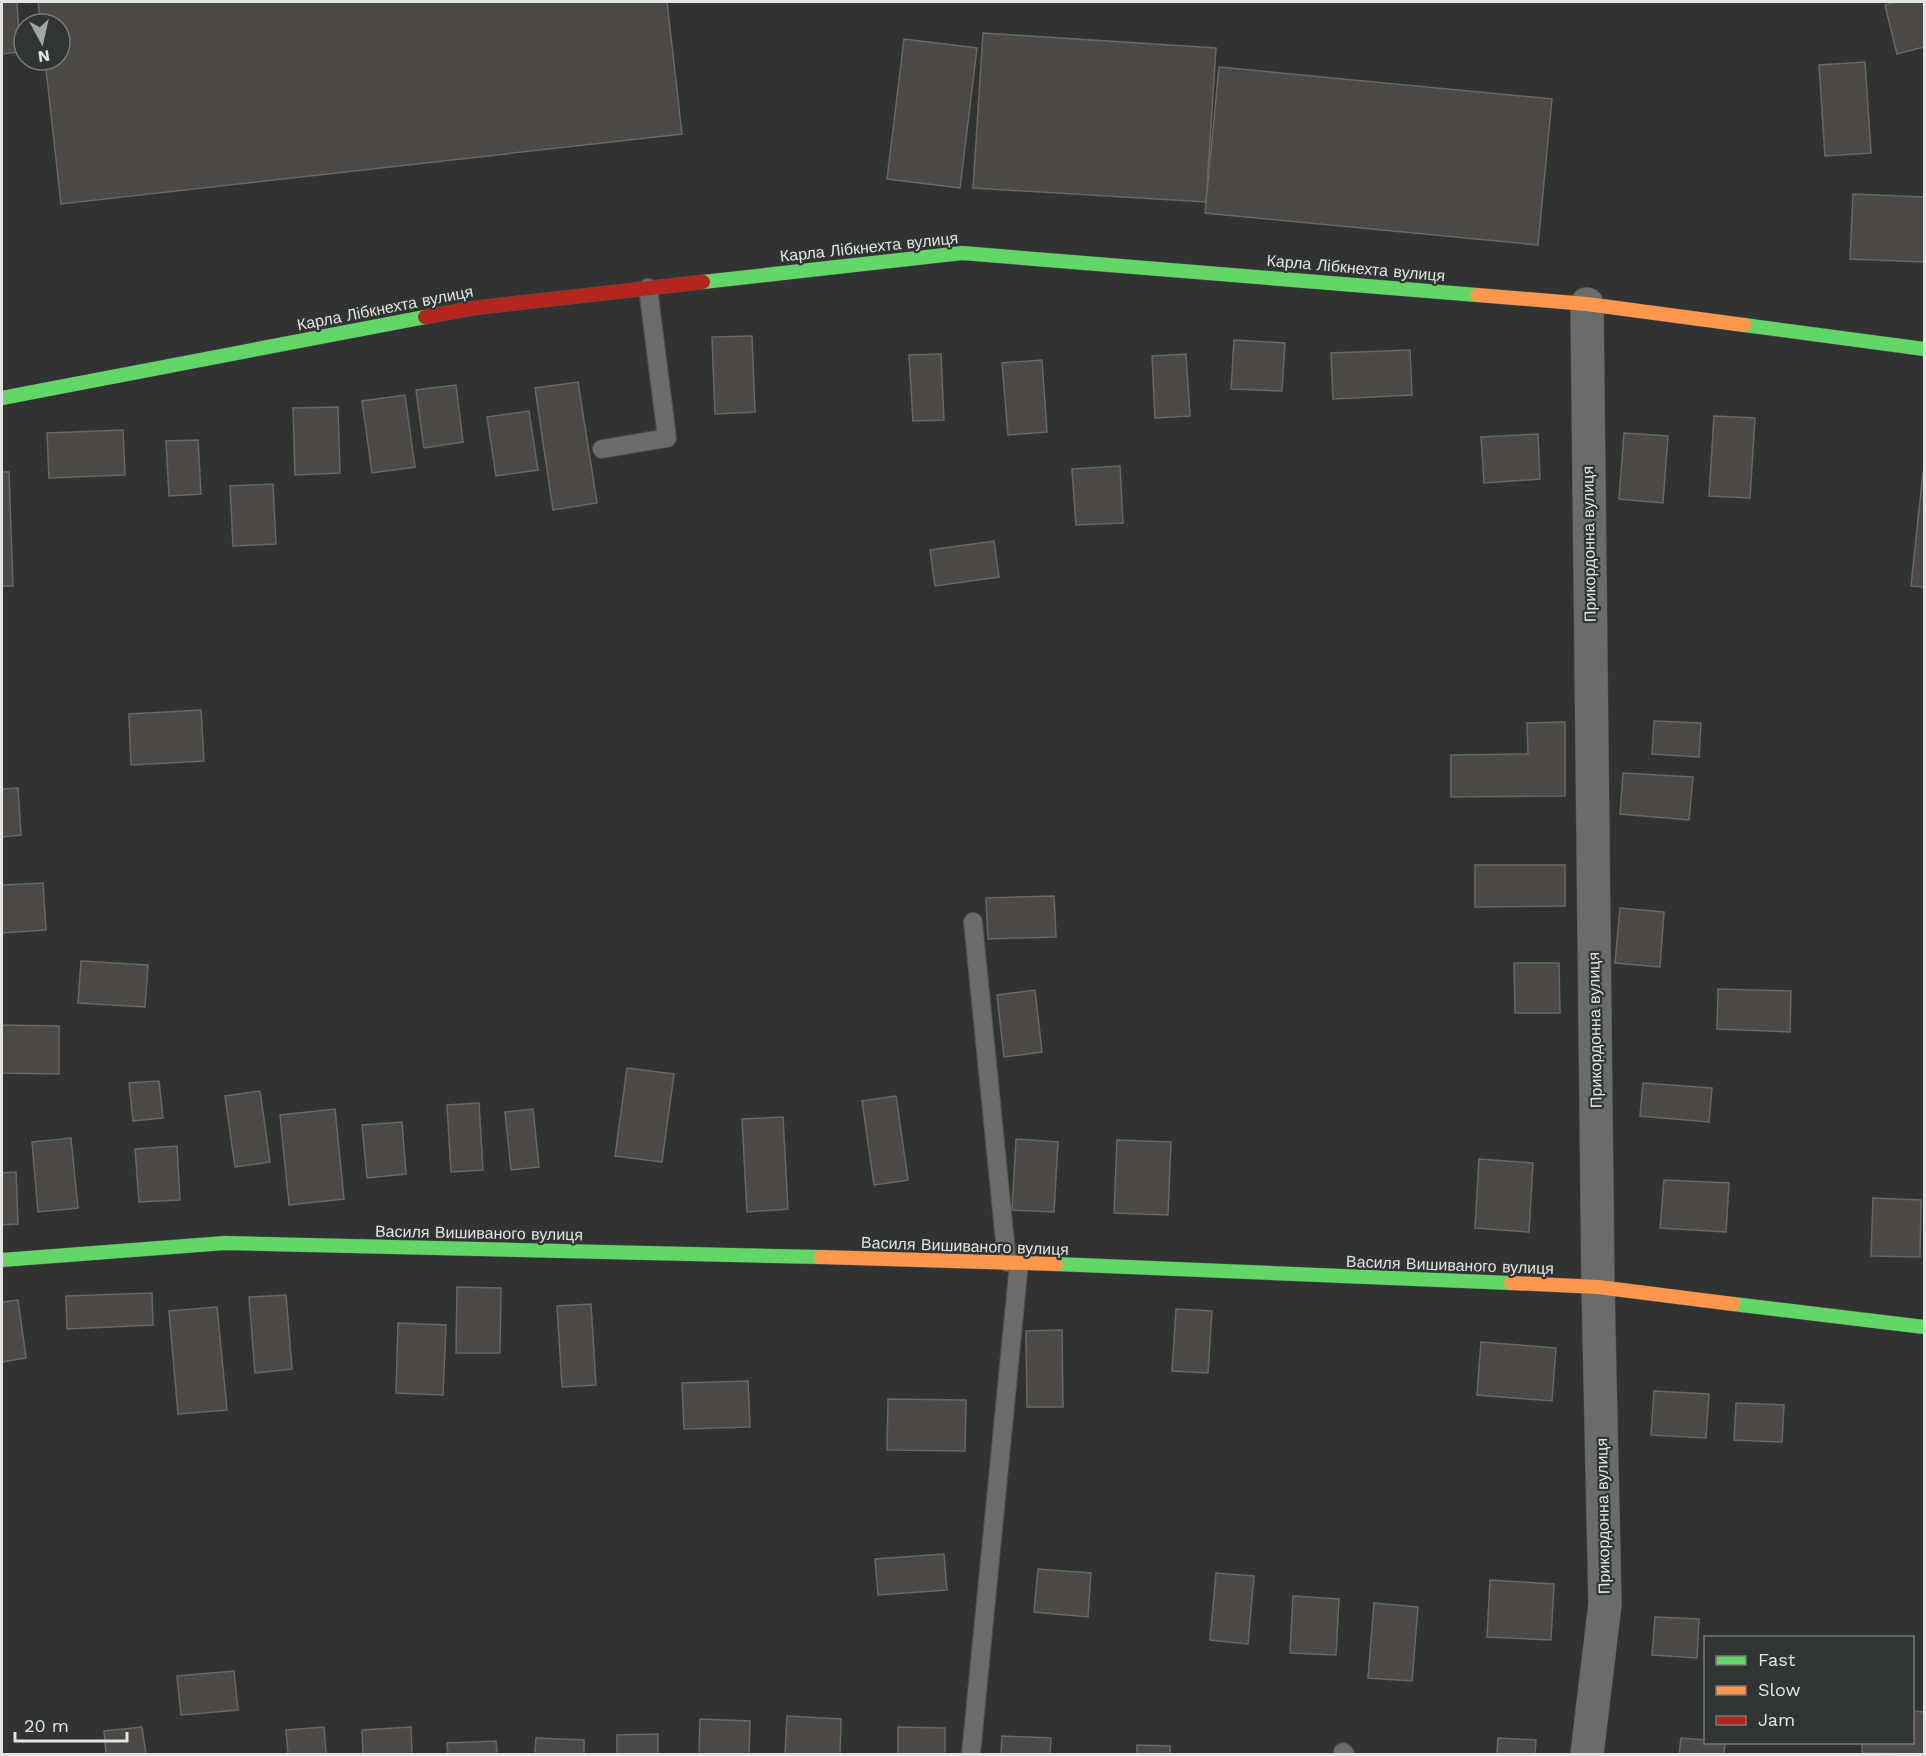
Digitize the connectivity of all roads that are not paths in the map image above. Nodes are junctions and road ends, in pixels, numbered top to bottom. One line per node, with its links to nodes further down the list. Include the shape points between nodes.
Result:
1 (648, 288): 2 (street, Карла Лібкнехта вулиця, via 962,253); 4 (street, Карла Лібкнехта вулиця, via 474,308); 5 (lane, via 667,438)
2 (1587, 304): 3 (street, Карла Лібкнехта вулиця); 9 (street, Прикордонна вулиця)
3 (1924, 349)
4 (2, 398)
5 (602, 449)
6 (973, 922): 8 (lane)
7 (2, 1260): 8 (street, Василя Вишиваного вулиця, via 225,1244)
8 (1013, 1263): 9 (street, Василя Вишиваного вулиця); 11 (lane)
9 (1598, 1287): 10 (street, Василя Вишиваного вулиця); 12 (street, Прикордонна вулиця, via 1605,1604)
10 (1924, 1328)
11 (971, 1755)
12 (1587, 1755)

